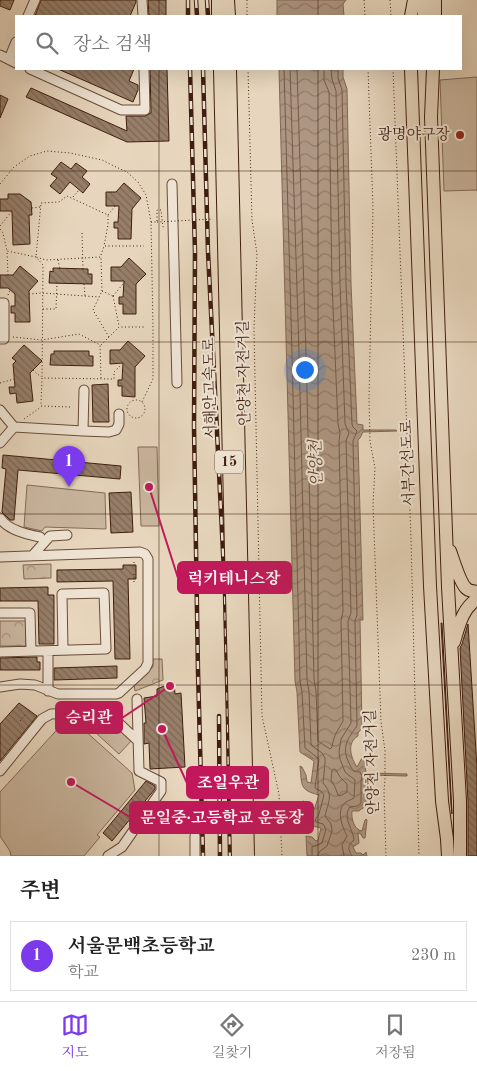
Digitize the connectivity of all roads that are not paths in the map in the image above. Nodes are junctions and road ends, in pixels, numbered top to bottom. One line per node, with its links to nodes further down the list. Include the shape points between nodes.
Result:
1 (35, 0): 9 (street)
2 (142, 0): 10 (street)
3 (218, 0): 11 (highway)
4 (228, 0): 12 (highway)
5 (406, 0): 13 (highway)
6 (414, 0): 14 (highway)
7 (424, 0): 15 (highway)
8 (436, 0): 16 (highway)
9 (28, 15)
10 (143, 15)
11 (218, 15)
12 (229, 15)
13 (410, 15)
14 (410, 15)
15 (424, 15)
16 (435, 15)
17 (15, 44): 18 (street)
18 (7, 59): 19 (street)
19 (0, 67)
20 (32, 70): 21 (street, via 121,110 145,110)
21 (144, 70)
22 (220, 70): 62 (highway, 서해안고속도로 / 15, bridge)
23 (230, 70): 63 (highway, 서해안고속도로 / 15, bridge)
24 (411, 70): 57 (highway, 서부간선도로, via 430,586)
25 (425, 70): 27 (highway)
26 (433, 70): 27 (highway)
27 (431, 117): 41 (highway)
28 (172, 184): 31 (street)
29 (0, 303): 30 (street, via 4,303)
30 (2, 337)
31 (177, 383)
32 (84, 390): 36 (street)
33 (0, 410): 35 (street)
34 (119, 414): 36 (street, via 116,430)
35 (14, 427): 36 (street); 37 (street)
36 (83, 432)
37 (0, 443)
38 (0, 518): 40 (street, via 26,534)
39 (67, 535): 42 (street, via 50,536)
40 (40, 537)
41 (446, 541): 44 (highway, via 461,581 466,588); 47 (highway)
42 (33, 555): 43 (street); 53 (street, via 140,552 148,559 148,661 145,668 117,694 58,694)
43 (0, 557)
44 (477, 592)
45 (477, 599): 47 (highway, via 467,607)
46 (0, 613): 49 (street, via 30,613)
47 (451, 649): 58 (highway)
48 (63, 650): 48 (street, via 106,650 104,593 62,594); 50 (street)
49 (31, 651): 50 (street); 51 (street)
50 (48, 651): 53 (street)
51 (0, 652)
52 (0, 687): 53 (street, via 35,685)
53 (48, 691)
54 (137, 699): 55 (street)
55 (138, 741): 56 (street, via 107,712 51,714 42,719); 60 (street, via 139,771 161,782 161,791 122,848)
56 (0, 771)
57 (442, 801): 64 (highway); 65 (highway, 서부간선도로)
58 (460, 801): 66 (highway); 67 (highway)
59 (195, 836): 61 (street)
60 (108, 856)
61 (195, 856)
62 (238, 856)
63 (248, 856)
64 (440, 856)
65 (448, 856)
66 (460, 856)
67 (469, 856)

